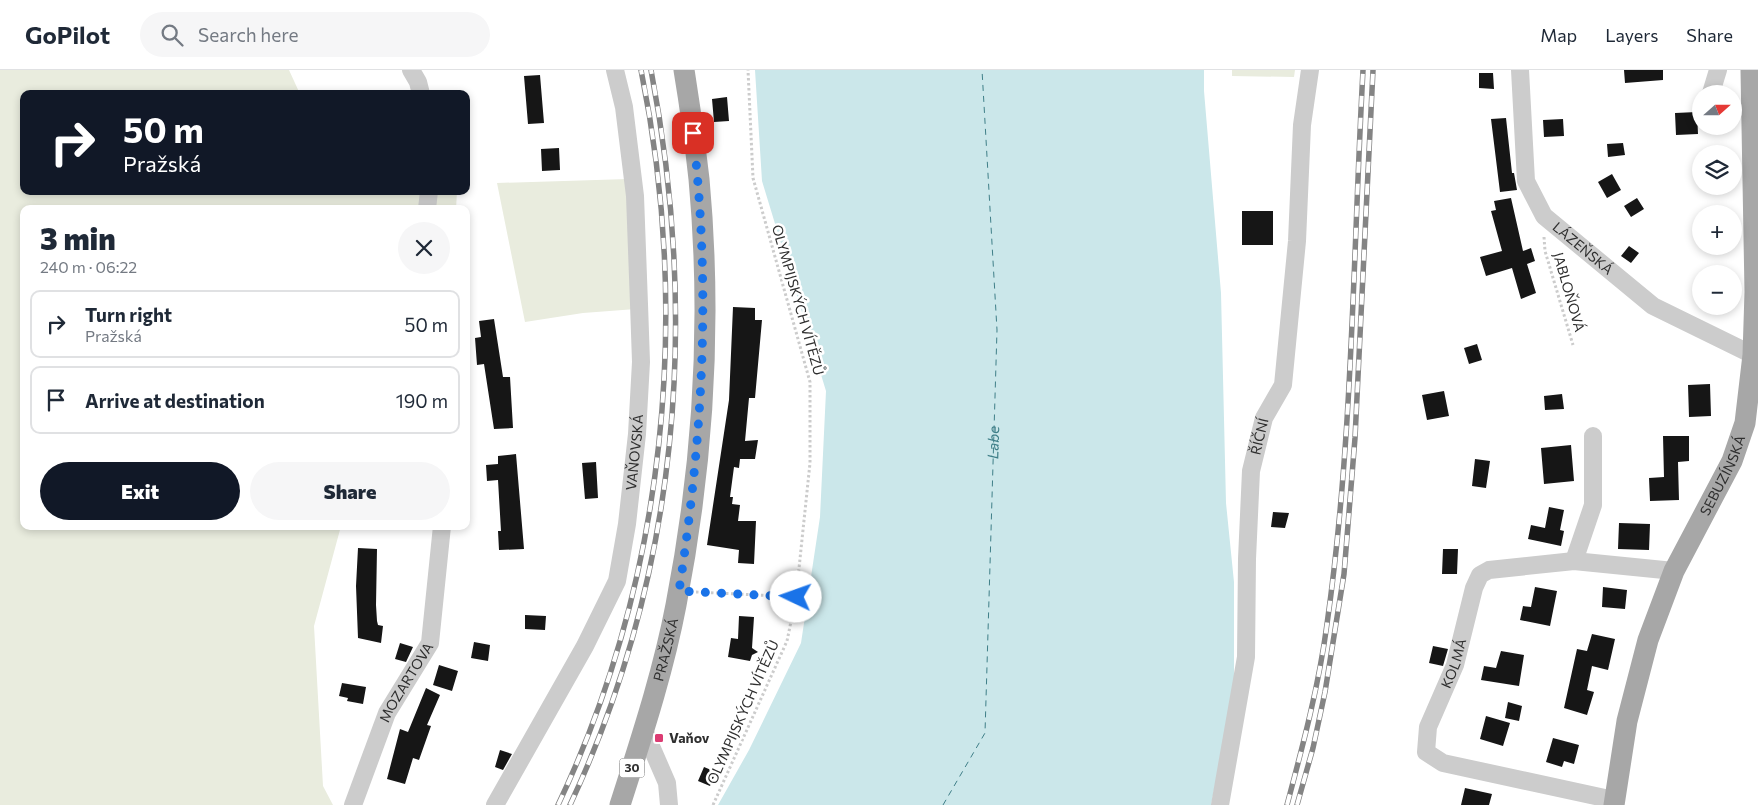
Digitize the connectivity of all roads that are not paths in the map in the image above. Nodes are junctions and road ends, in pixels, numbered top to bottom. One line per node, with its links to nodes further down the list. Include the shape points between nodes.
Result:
1 (411, 70): 9 (street)
2 (615, 70): 18 (street, VAŇOVSKÁ, via 624,107 635,196 641,362 627,524 617,581 585,646)
3 (684, 70): 15 (main road, PRAŽSKÁ / 30, via 699,180 704,319 697,449 679,591)
4 (1310, 70): 21 (street, ŘÍČNÍ, via 1302,126 1297,241 1283,385 1264,418 1251,471 1246,657)
5 (1520, 70): 10 (street, LÁZEŇSKÁ, via 1526,181 1544,216 1653,306)
6 (1718, 70): 8 (street)
7 (1751, 70): 10 (main road, SEBUZÍNSKÁ, via 1756,292)
8 (1713, 85)
9 (420, 90)
10 (1753, 356): 14 (main road, SEBUZÍNSKÁ, via 1745,423 1735,453)
11 (1593, 436): 13 (street, via 1593,505)
12 (442, 530): 17 (street, MOZARTOVA, via 430,643 387,713)
13 (1574, 561): 14 (street, KOLMÁ); 16 (street, KOLMÁ, via 1488,570 1480,574 1455,665 1428,727 1426,752 1443,763)
14 (1674, 571): 16 (main road, SEBUZÍNSKÁ, via 1648,640 1627,721)
15 (644, 730): 19 (main road, PRAŽSKÁ / 30); 20 (street, via 667,783)
16 (1614, 802)
17 (353, 805)
18 (495, 805)
19 (620, 805)
20 (668, 805)
21 (1220, 805)

